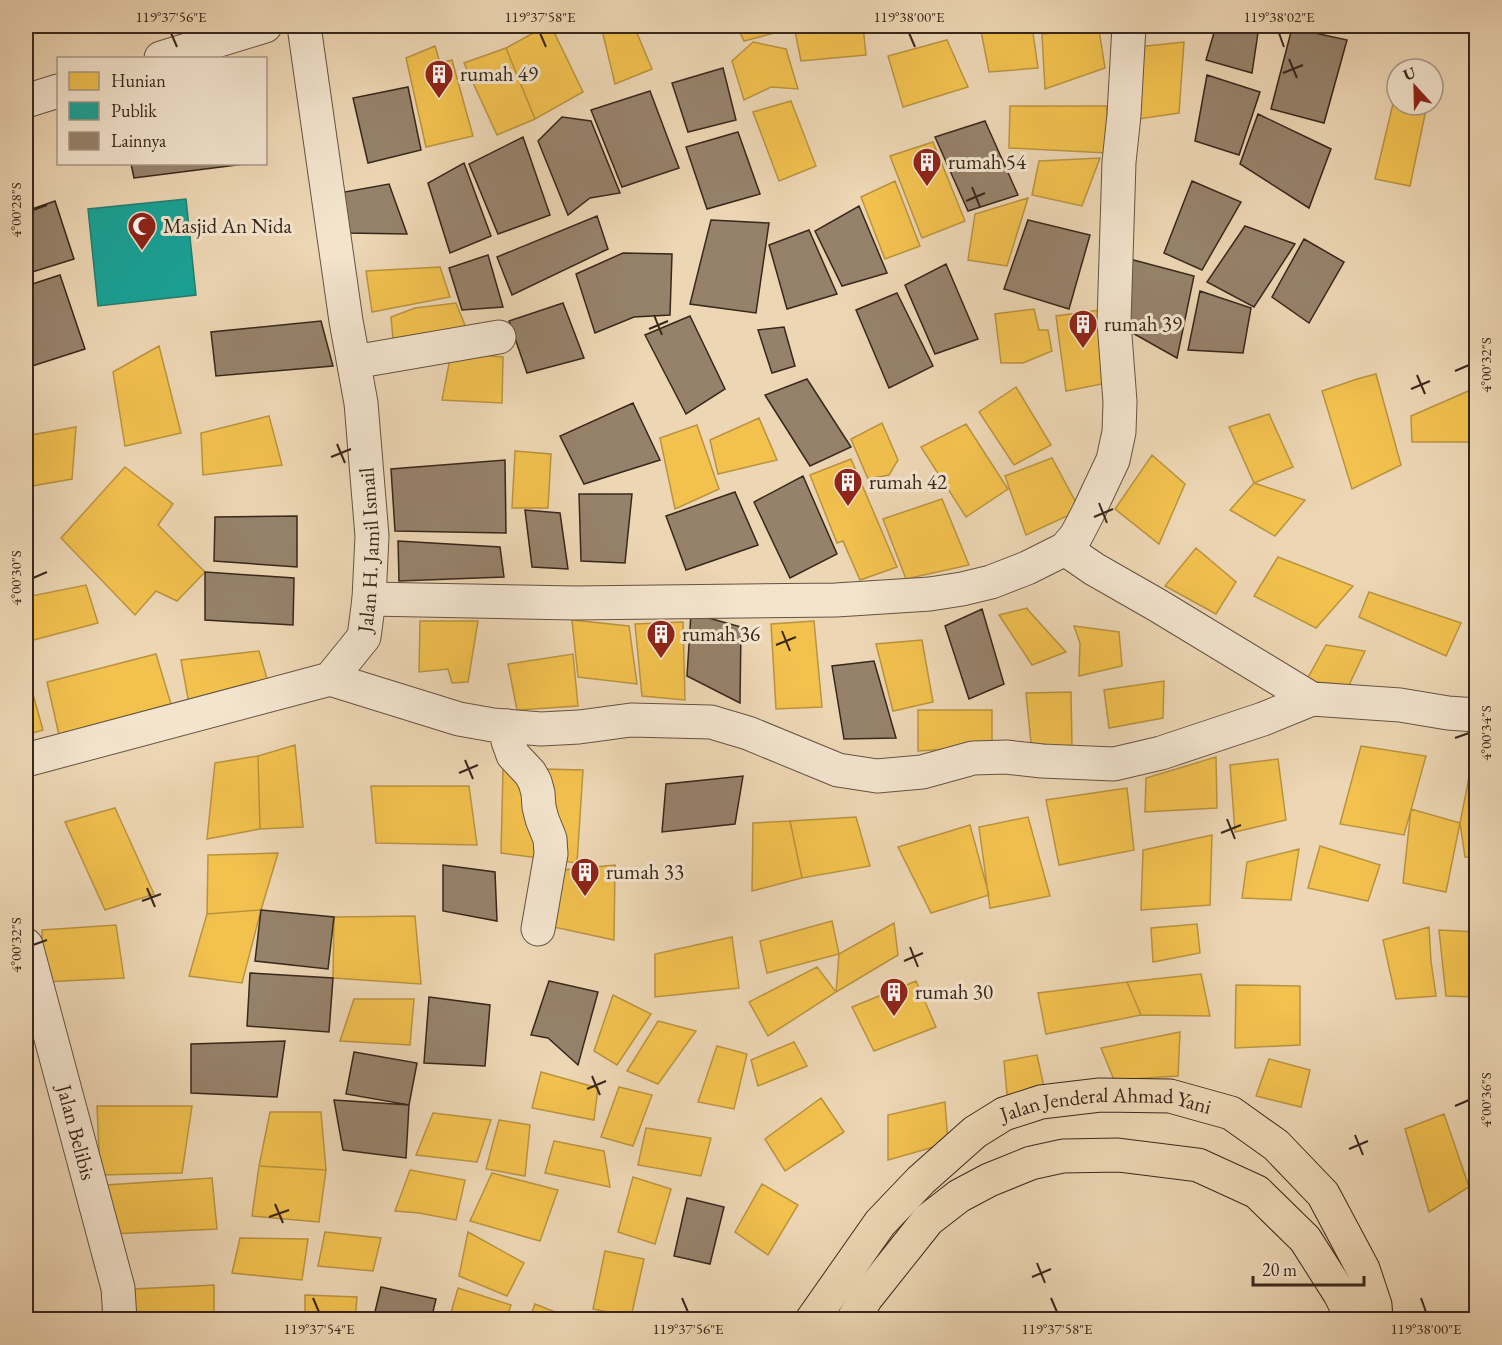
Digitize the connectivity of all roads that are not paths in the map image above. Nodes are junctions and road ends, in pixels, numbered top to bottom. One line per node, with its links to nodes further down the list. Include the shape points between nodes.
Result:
1 (265, 26): 4 (street)
2 (304, 26): 8 (street, Jalan H. Jamil Ismail)
3 (1129, 26): 9 (street, via 1113,322 1119,432 1113,459 1076,536)
4 (164, 57)
5 (57, 91): 6 (street)
6 (26, 101)
7 (499, 337): 8 (street)
8 (354, 363): 10 (street, Jalan H. Jamil Ismail, via 372,536)
9 (1065, 549): 10 (street, via 992,582 930,594 836,600 575,603); 12 (street)
10 (369, 599): 11 (street, Jalan H. Jamil Ismail, via 364,637)
11 (330, 679): 14 (street, via 459,718); 15 (street)
12 (1312, 699): 13 (street); 14 (street, via 1161,753 1114,764 973,758 922,772 877,776 838,770 711,722 631,720 541,729)
13 (1476, 715)
14 (507, 726): 16 (street, via 513,755 535,782 550,839)
15 (26, 760)
16 (538, 929)
17 (26, 945): 18 (street, Jalan Belibis, via 118,1288)
18 (120, 1320)
19 (812, 1320): 22 (highway, Jalan Jenderal Ahmad Yani, via 880,1223 975,1132 1004,1114 1041,1102 1100,1095 1170,1096 1231,1113 1276,1145 1323,1194 1363,1269)
20 (853, 1320): 21 (highway, Jalan Jenderal Ahmad Yani, via 928,1220 959,1196 1031,1163 1063,1156 1118,1155 1198,1165 1257,1192 1305,1239)
21 (1353, 1320)
22 (1376, 1320)

